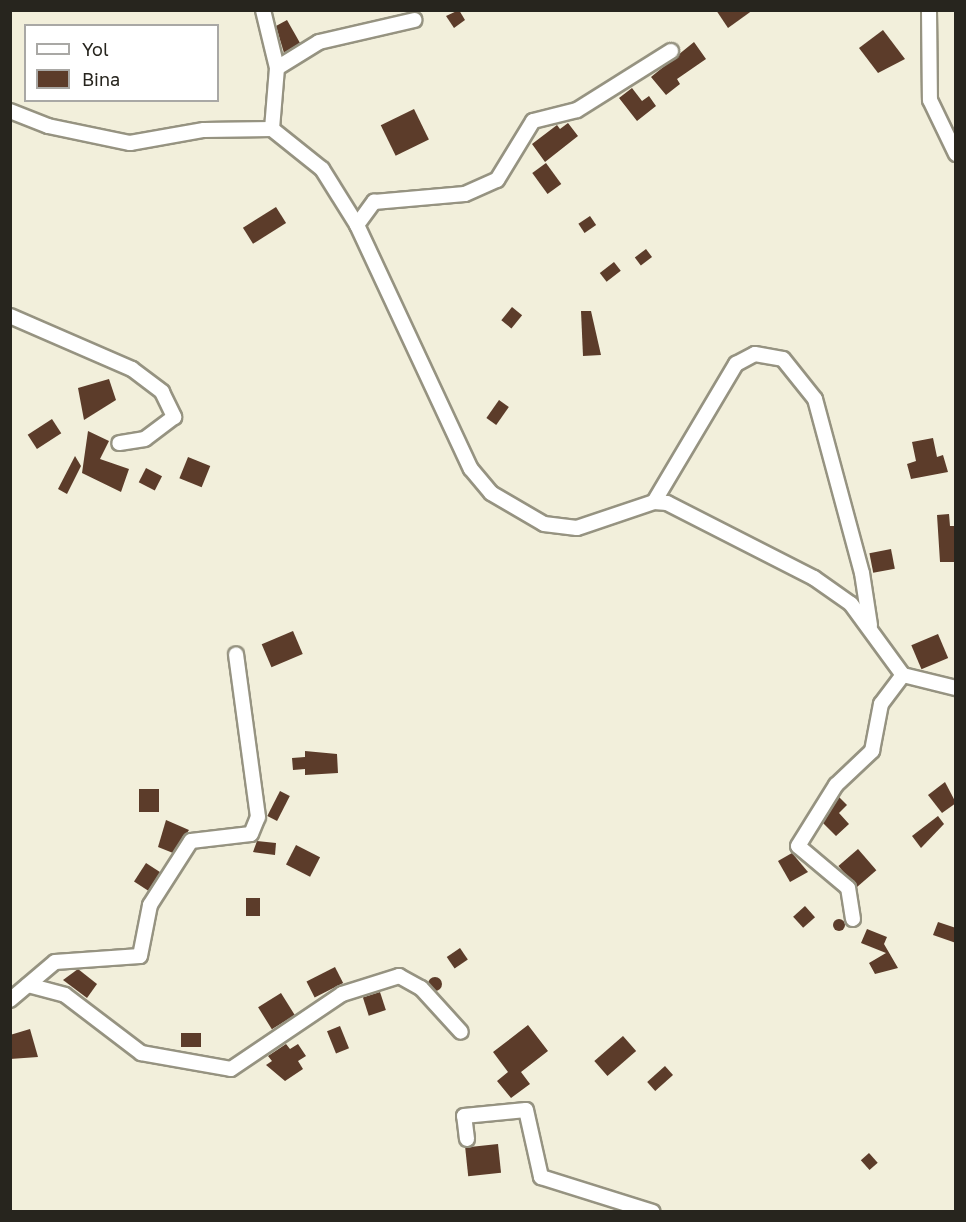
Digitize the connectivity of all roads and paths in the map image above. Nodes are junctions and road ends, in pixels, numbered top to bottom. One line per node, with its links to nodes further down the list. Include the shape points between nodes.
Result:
1 (263, 10): 5 (street)
2 (929, 10): 8 (street, via 930,100)
3 (414, 20): 5 (street, via 319,42)
4 (671, 51): 9 (street, via 577,110 533,121 497,180 465,194 374,202)
5 (277, 68): 7 (street)
6 (10, 111): 7 (street, via 48,126 130,143 204,130)
7 (272, 129): 9 (street, via 322,169)
8 (956, 154)
9 (357, 225): 12 (street, via 471,469 491,493 544,524 577,528)
10 (10, 316): 11 (street, via 132,369 162,392 174,417 146,439)
11 (119, 443)
12 (654, 502): 13 (street, via 709,522 814,578 851,604); 13 (street, via 736,364 755,354 783,359 815,399 862,573)
13 (870, 625): 15 (street)
14 (236, 654): 18 (street, via 258,817 251,834 191,840 150,905 140,956 55,962)
15 (903, 675): 16 (street); 17 (street, via 881,704 872,751 836,785 798,846 848,888)
16 (956, 688)
17 (853, 919)
18 (28, 986): 19 (street); 20 (street, via 65,995 141,1053 231,1068 342,994 399,976 420,988)
19 (10, 1000)
20 (461, 1032)
21 (467, 1139): 22 (street, via 464,1116 526,1110 541,1176)
22 (654, 1212)

